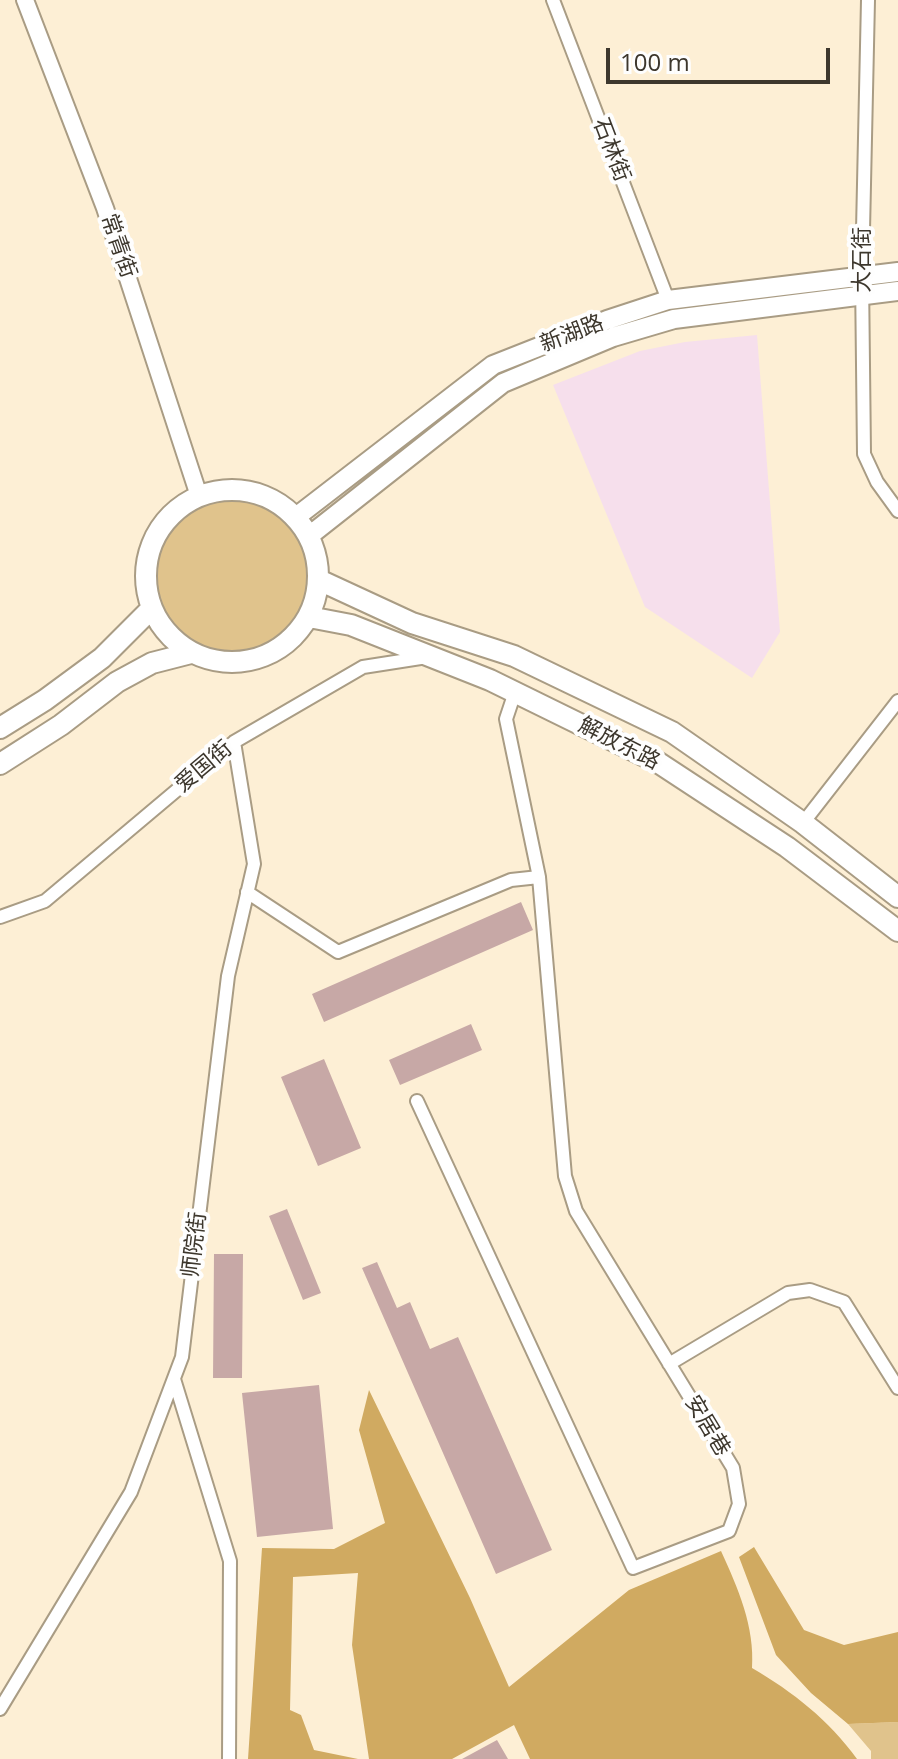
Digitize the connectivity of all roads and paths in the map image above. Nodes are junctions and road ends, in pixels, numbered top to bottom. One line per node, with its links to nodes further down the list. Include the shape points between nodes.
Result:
1 (25, 0): 9 (street, 常青街, via 110,222)
2 (553, 0): 8 (street, 石林街)
3 (868, 0): 5 (street, 大石街)
4 (898, 272): 5 (main road, 新湖路)
5 (862, 276): 7 (street, 大石街); 8 (main road, 新湖路)
6 (898, 291): 7 (main road, 新湖路)
7 (863, 295): 10 (street, 大石街, via 864,454); 12 (main road, 新湖路, via 674,319 613,337 503,383)
8 (668, 300): 11 (main road, 新湖路, via 493,365)
9 (199, 496): 11 (main road, via 251,491); 14 (main road, via 176,510 147,555)
10 (898, 511)
11 (296, 517): 12 (main road)
12 (309, 536): 13 (main road)
13 (319, 580): 15 (main road); 23 (main road, 解放东路, via 412,623 514,656 672,732)
14 (151, 609): 16 (main road, via 165,632); 20 (main road, via 102,658)
15 (309, 617): 16 (main road, via 270,655 217,662); 17 (main road, 解放东路, via 351,625)
16 (191, 653): 22 (main road, via 152,663 117,682)
17 (429, 656): 18 (main road, 解放东路); 21 (street, 爱国街, via 363,667)
18 (515, 692): 24 (street, 安居巷, via 506,719); 28 (main road, 解放东路, via 659,763 787,847)
19 (898, 701): 23 (street)
20 (0, 728)
21 (234, 742): 25 (street, 师院街, via 254,864); 27 (street, 爱国街, via 45,901)
22 (0, 764)
23 (803, 823): 26 (main road, 解放东路)
24 (539, 877): 25 (street, via 511,880 338,952); 30 (street, 安居巷, via 565,1176 576,1211)
25 (247, 892): 31 (street, 师院街, via 228,976 182,1357)
26 (898, 897)
27 (0, 917)
28 (898, 931)
29 (417, 1101): 30 (street, 安居巷, via 633,1568 729,1531 739,1504 733,1468)
30 (669, 1364): 32 (street, via 788,1293 810,1290 844,1302)
31 (174, 1379): 33 (street, 师院街, via 131,1492); 34 (street, via 230,1561)
32 (898, 1388)
33 (0, 1709)
34 (229, 1759)

